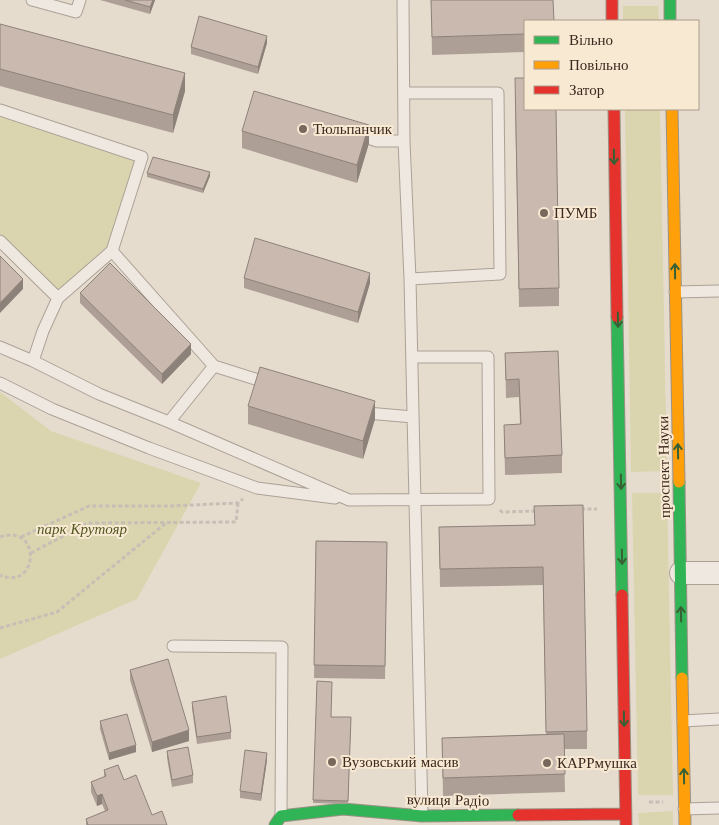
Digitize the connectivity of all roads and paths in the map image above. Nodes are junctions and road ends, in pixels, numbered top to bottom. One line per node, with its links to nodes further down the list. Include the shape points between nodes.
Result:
1 (32, 0): 2 (lane, via 76,12)
2 (80, 0)
3 (403, 0): 8 (lane)
4 (612, 0): 6 (main road)
5 (670, 0): 7 (main road)
6 (612, 20)
7 (670, 20)
8 (404, 93): 13 (lane); 16 (lane, via 498,93 500,274)
9 (0, 110): 15 (lane, via 142,157)
10 (614, 110): 34 (main road, one-way to 34)
11 (672, 110): 18 (main road, проспект Науки, one-way to 11)
12 (341, 130): 13 (lane, via 378,141)
13 (404, 142): 16 (lane)
14 (0, 241): 19 (lane)
15 (112, 251): 19 (lane); 23 (lane)
16 (410, 280): 21 (lane)
17 (719, 291): 18 (lane)
18 (675, 292): 41 (main road, проспект Науки, one-way to 18)
19 (58, 298): 22 (lane)
20 (0, 347): 22 (lane)
21 (412, 357): 27 (lane); 31 (lane, via 488,357)
22 (33, 361): 28 (lane, via 99,394)
23 (214, 366): 25 (lane); 28 (lane)
24 (0, 383): 29 (lane, via 52,409 140,445)
25 (281, 387)
26 (348, 407): 27 (lane, via 367,413)
27 (413, 417): 30 (lane)
28 (169, 422): 32 (lane)
29 (258, 488): 32 (lane); 33 (path)
30 (415, 499): 31 (lane); 32 (lane); 52 (lane)
31 (489, 499): 36 (path, via 502,512)
32 (349, 500)
33 (238, 503): 37 (path, via 236,522); 39 (path, via 89,506)
34 (621, 508): 35 (path); 50 (main road, one-way to 50)
35 (574, 510)
36 (547, 511)
37 (166, 522): 40 (path, via 88,523); 44 (path, via 57,612)
38 (0, 537): 39 (path)
39 (21, 537): 40 (path)
40 (31, 553): 43 (path, via 30,562 22,574 9,578)
41 (681, 573): 42 (street); 46 (main road, проспект Науки, one-way to 41)
42 (719, 574)
43 (0, 575)
44 (0, 628)
45 (173, 646): 51 (lane, via 282,647)
46 (683, 720): 47 (lane); 48 (main road, проспект Науки, one-way to 46)
47 (719, 720)
48 (684, 805): 49 (lane); 50 (path); 53 (main road, проспект Науки)
49 (719, 808)
50 (626, 814): 52 (main road, вулиця Радіо)
51 (278, 820): 52 (main road, вулиця Радіо, via 343,809)
52 (422, 820)
53 (685, 825)

